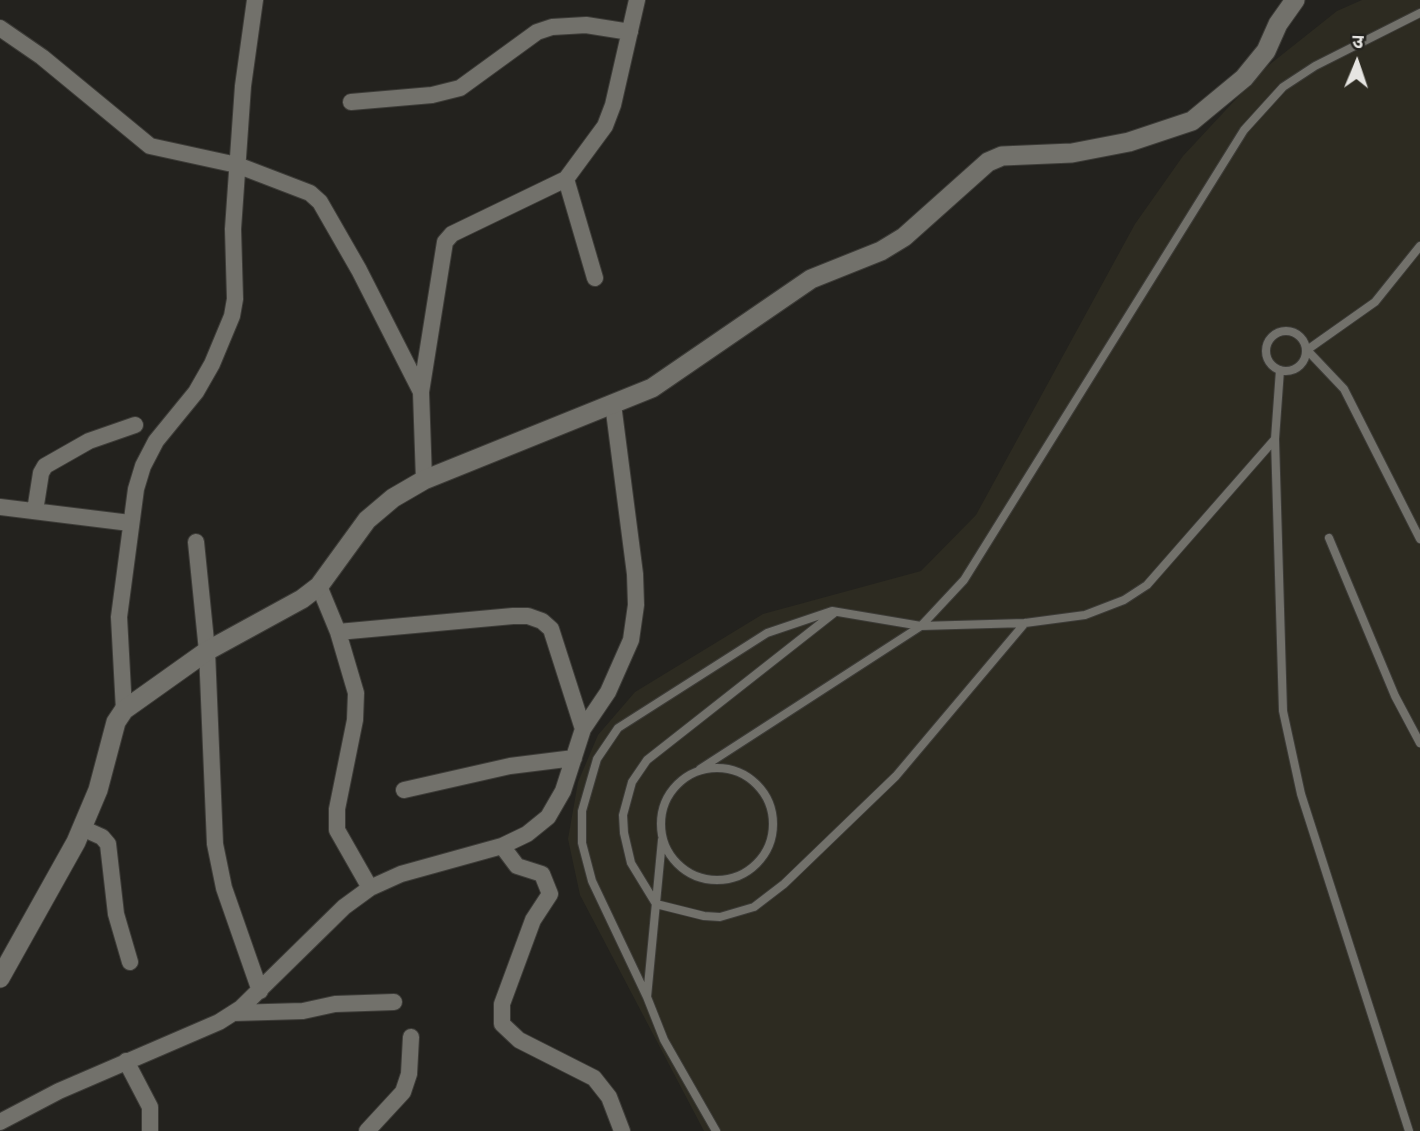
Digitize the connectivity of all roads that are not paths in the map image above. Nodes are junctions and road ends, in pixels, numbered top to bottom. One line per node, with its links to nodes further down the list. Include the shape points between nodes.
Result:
1 (255, 0): 8 (street)
2 (636, 0): 6 (street)
3 (1295, 0): 15 (street, via 1266,51 1244,78 1192,121 1129,142 1072,153 1002,156 988,162 904,237 811,279 680,371)
4 (1420, 13): 28 (lane, via 1283,87 1244,130 964,580)
5 (0, 28): 8 (street, via 150,146)
6 (630, 32): 7 (street, via 586,25 552,27 537,32 460,88); 9 (street, via 605,126)
7 (351, 102)
8 (237, 165): 14 (street, via 295,186 320,202 379,306); 21 (street, via 232,316 196,392 142,466)
9 (566, 179): 11 (street); 14 (street, via 444,242)
10 (1420, 246): 12 (lane, via 1374,302)
11 (595, 278)
12 (1307, 350): 13 (lane, via 1295,370); 13 (lane, via 1300,336 1278,332 1266,352); 23 (lane, via 1344,389)
13 (1280, 370): 17 (lane)
14 (421, 393): 18 (street)
15 (613, 404): 18 (street); 32 (street, via 636,605 621,669)
16 (135, 425): 20 (street, via 89,441 45,466)
17 (1275, 439): 27 (lane, via 1147,585 1085,615); 55 (lane, via 1283,711 1301,794)
18 (424, 480): 25 (street, via 367,520)
19 (0, 507): 20 (street)
20 (35, 511): 21 (street)
21 (130, 523): 31 (street, via 119,617)
22 (1329, 538): 33 (lane, via 1395,696)
23 (1420, 538)
24 (196, 542): 30 (street)
25 (318, 586): 29 (street); 30 (street)
26 (836, 611): 28 (lane); 41 (lane, via 647,760 632,782 623,815 624,833 631,863); 45 (lane, via 766,633 618,729 597,759 582,811 585,861)
27 (1026, 622): 28 (lane); 41 (lane, via 896,776 754,907 720,917)
28 (921, 626): 35 (lane)
29 (338, 632): 32 (street, via 513,616 542,621 551,629); 40 (street, via 353,675 356,708 337,830)
30 (207, 651): 31 (street); 44 (street, via 215,844 224,888)
31 (124, 710): 37 (street, via 116,722 98,790)
32 (583, 729): 34 (street)
33 (1420, 743)
34 (574, 758): 36 (street, via 499,768); 39 (street, via 564,791 548,817)
35 (700, 769): 38 (lane, via 681,780 666,797 660,818); 38 (lane, via 723,767 744,774 761,788 772,807 774,830 768,851 753,868 734,878 711,880 690,874 673,860)
36 (404, 790)
37 (82, 828): 42 (street, via 108,844 116,914); 43 (street)
38 (662, 840): 41 (lane)
39 (502, 846): 40 (street, via 401,874); 53 (street, via 517,866 546,878 550,894 533,920 502,1004 502,1024 519,1040 594,1078 609,1097)
40 (370, 888): 44 (street, via 344,907)
41 (656, 904): 45 (lane)
42 (130, 962)
43 (0, 978)
44 (260, 991): 47 (street)
45 (647, 997): 54 (lane, via 664,1040)
46 (394, 1002): 47 (street)
47 (233, 1013): 49 (street)
48 (411, 1037): 52 (street, via 403,1092)
49 (126, 1060): 50 (street); 51 (street, via 150,1107)
50 (0, 1122)
51 (150, 1131)
52 (367, 1131)
53 (622, 1131)
54 (716, 1131)
55 (1409, 1131)

